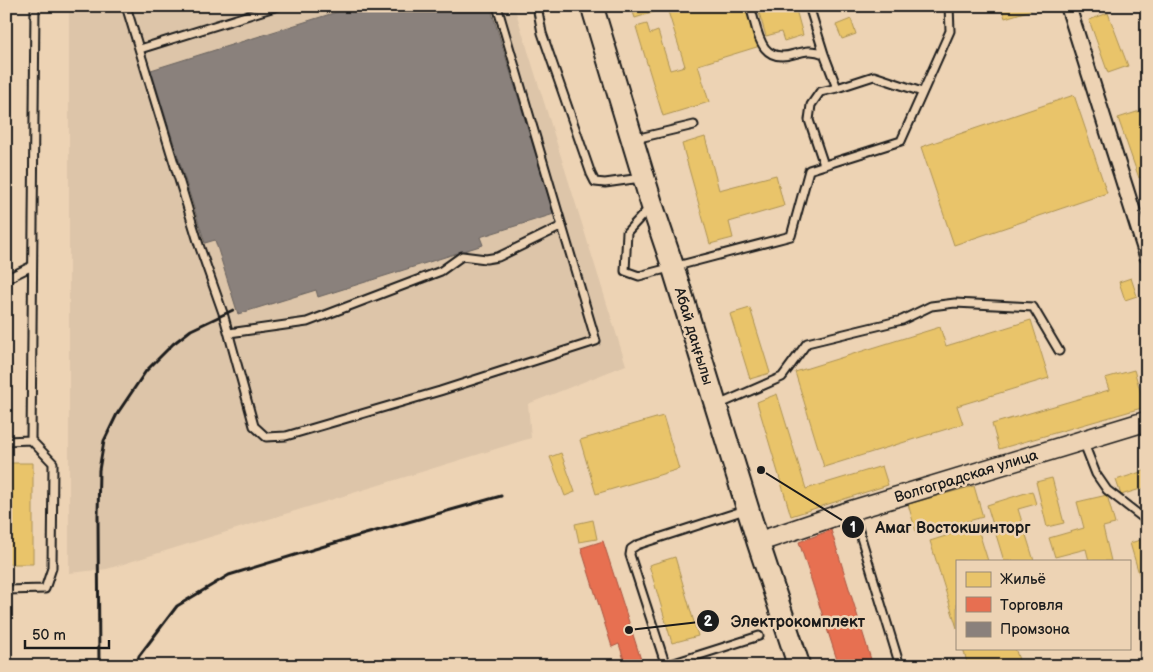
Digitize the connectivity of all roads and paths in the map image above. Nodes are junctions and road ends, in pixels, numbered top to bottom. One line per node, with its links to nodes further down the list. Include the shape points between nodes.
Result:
1 (35, 6): 22 (lane)
2 (126, 6): 11 (lane)
3 (278, 6): 11 (lane)
4 (497, 6): 20 (lane)
5 (537, 6): 18 (lane, via 542,33 595,182 605,184)
6 (592, 6): 16 (main road, Абай даңғылы)
7 (750, 6): 12 (lane, via 763,49 784,57 808,50)
8 (809, 6): 12 (lane)
9 (949, 6): 14 (lane, via 950,31)
10 (1068, 6): 21 (street)
11 (140, 49): 25 (lane)
12 (824, 54): 13 (lane)
13 (837, 88): 14 (lane, via 874,76); 17 (lane, via 820,92 811,105 809,120)
14 (922, 92): 17 (lane, via 901,141)
15 (694, 125): 16 (lane)
16 (632, 140): 18 (main road, Абай даңғылы)
17 (824, 165): 23 (lane, via 809,170 791,236)
18 (644, 177): 19 (main road, Абай даңғылы)
19 (652, 205): 23 (main road, Абай даңғылы); 23 (lane, via 627,232 625,271 638,276)
20 (562, 226): 25 (lane, via 498,257 462,256 440,271 307,322); 25 (lane, via 596,341 286,436 266,437 254,426)
21 (1147, 256)
22 (32, 266): 24 (lane); 29 (lane)
23 (673, 268): 27 (main road, Абай даңғылы)
24 (6, 279)
25 (229, 333)
26 (1059, 350): 27 (lane, via 1033,307 955,303 931,306 902,320 806,343 782,377)
27 (716, 406): 32 (main road, Абай даңғылы)
28 (1147, 421): 30 (street, Волгоградская улица)
29 (31, 440): 31 (lane); 36 (lane, via 53,463 52,568 45,589)
30 (1083, 440): 33 (street, Волгоградская улица); 34 (lane, via 1096,474 1107,490)
31 (6, 441)
32 (748, 510): 35 (main road, Абай даңғылы); 37 (lane, via 636,545 630,555 665,663 671,664)
33 (853, 510): 35 (street, Волгоградская улица); 39 (lane)
34 (1147, 521)
35 (758, 542): 38 (main road, Абай даңғылы)
36 (6, 590)
37 (759, 636)
38 (799, 666)
39 (900, 666)

